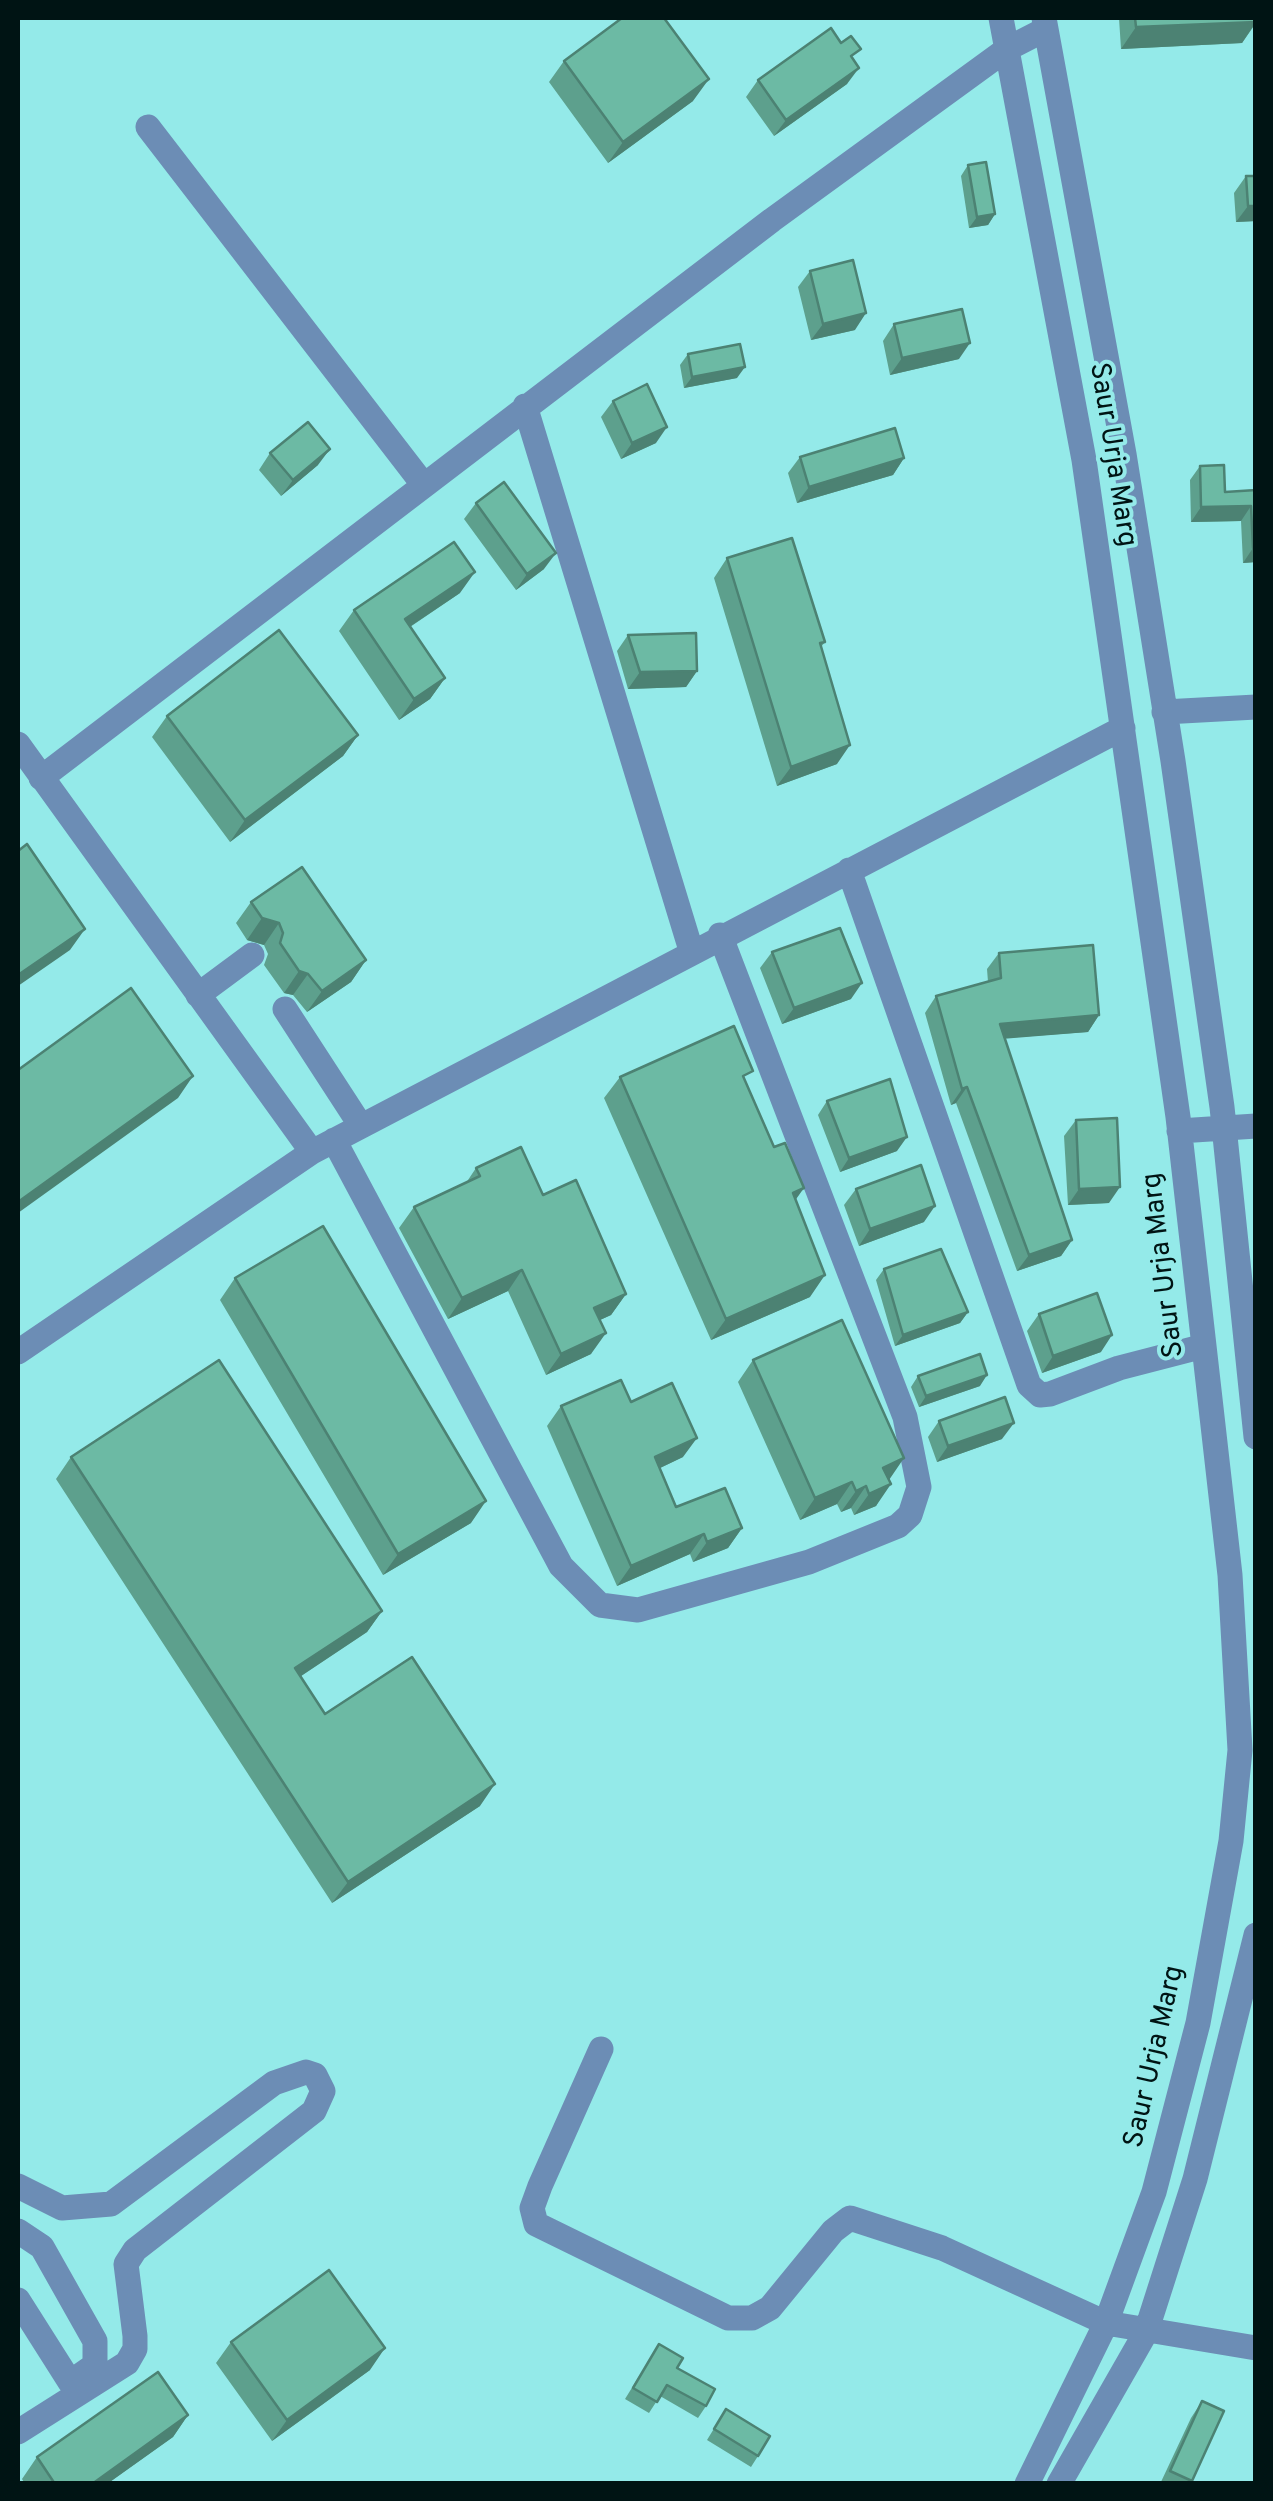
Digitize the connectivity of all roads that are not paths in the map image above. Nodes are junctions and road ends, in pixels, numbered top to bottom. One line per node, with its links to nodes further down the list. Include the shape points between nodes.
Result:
1 (1001, 18): 3 (street, Saur Urja Marg)
2 (1045, 24): 3 (street); 8 (street, Saur Urja Marg)
3 (1007, 49): 5 (street); 9 (street, Saur Urja Marg, via 1084,460)
4 (148, 127): 6 (street)
5 (525, 406): 6 (street); 14 (street)
6 (423, 484): 11 (street)
7 (1256, 707): 8 (street)
8 (1164, 712): 20 (street, Saur Urja Marg)
9 (1122, 728): 12 (street); 21 (street, Saur Urja Marg)
10 (18, 744): 11 (street)
11 (41, 778): 16 (street)
12 (848, 870): 13 (street); 23 (street, via 1034,1392 1050,1394)
13 (720, 935): 14 (street); 22 (street, via 915,1452 918,1500 898,1526 809,1562 638,1610 600,1605 561,1566)
14 (691, 950): 18 (street)
15 (252, 955): 16 (street)
16 (198, 995): 22 (street)
17 (285, 1008): 18 (street)
18 (361, 1126): 22 (street)
19 (1256, 1126): 20 (street)
20 (1224, 1128): 21 (street); 25 (street, Saur Urja Marg)
21 (1180, 1131): 23 (street, Saur Urja Marg)
22 (323, 1146): 24 (street)
23 (1204, 1346): 26 (street, Saur Urja Marg, via 1230,1575)
24 (18, 1352)
25 (1256, 1437)
26 (1243, 1842): 32 (street, Saur Urja Marg, via 1154,2192)
27 (1256, 1935): 33 (street, via 1196,2180)
28 (602, 2049): 32 (street, via 540,2186 532,2208 536,2224 728,2318 752,2318 770,2308 850,2218 942,2248)
29 (18, 2186): 37 (street, via 62,2208 111,2204 274,2083 306,2072 324,2092 314,2111 135,2250 126,2264 136,2336 127,2363)
30 (18, 2231): 35 (street, via 42,2248 95,2341 94,2365)
31 (18, 2300): 35 (street)
32 (1106, 2324): 33 (street); 38 (street, Saur Urja Marg)
33 (1146, 2332): 34 (street); 39 (street)
34 (1256, 2348)
35 (70, 2382): 36 (street)
36 (18, 2412)
37 (18, 2432)
38 (1028, 2484)
39 (1058, 2484)

